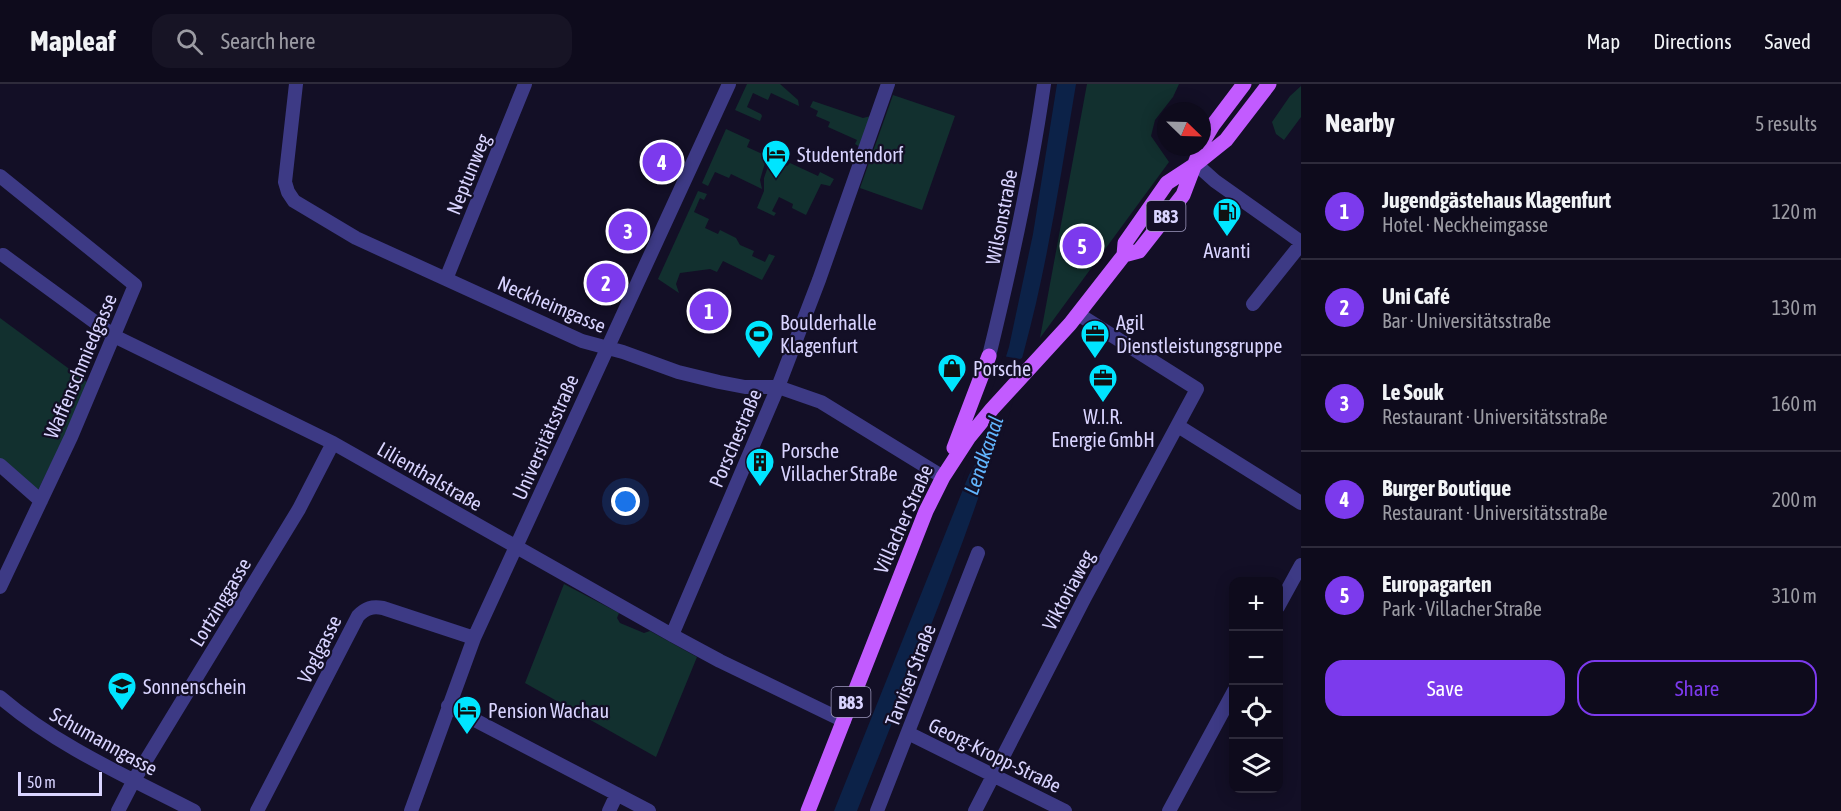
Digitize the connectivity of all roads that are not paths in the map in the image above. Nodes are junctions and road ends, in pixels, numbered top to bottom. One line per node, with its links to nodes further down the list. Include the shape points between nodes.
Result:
1 (296, 84): 12 (street, Neckheimgasse, via 285,182 294,201 357,238)
2 (525, 84): 12 (street, Neptunweg)
3 (729, 84): 16 (street, Universitätsstraße)
4 (888, 84): 18 (street, Porschestraße)
5 (1044, 84): 17 (street, Wilsonstraße, via 1014,256)
6 (1244, 84): 8 (main road, via 1213,125)
7 (1269, 84): 8 (main road, Villacher Straße / B83, via 1226,140)
8 (1197, 164): 10 (street); 14 (main road, Villacher Straße / B83, via 1167,183 1125,243 1124,255)
9 (0, 176): 15 (street, Waffenschmiedgasse, via 135,285)
10 (1301, 243): 13 (street)
11 (3, 255): 15 (street, Lilienthalstraße)
12 (446, 279): 16 (street, Neckheimgasse, via 582,341)
13 (1253, 304)
14 (1078, 314): 19 (main road, Villacher Straße / B83); 20 (street, Viktoriaweg, via 1197,389)
15 (114, 336): 21 (street, Lilienthalstraße); 24 (street, Waffenschmiedgasse)
16 (607, 348): 18 (street, Neckheimgasse, via 719,382); 26 (street, Universitätsstraße)
17 (989, 356): 19 (main road, via 986,385); 23 (main road)
18 (778, 387): 23 (street, Neckheimgasse, via 821,402); 31 (street, Porschestraße)
19 (992, 409): 23 (main road, Villacher Straße / B83)
20 (1179, 426): 25 (street); 38 (street, Viktoriaweg)
21 (333, 443): 26 (street, Lilienthalstraße); 39 (street, Lortzinggasse, via 299,509)
22 (0, 465): 24 (street)
23 (943, 477): 36 (main road, Villacher Straße / B83, via 918,530)
24 (41, 501): 29 (street, Waffenschmiedgasse)
25 (1301, 503)
26 (517, 548): 31 (street, Lilienthalstraße); 32 (street, Universitätsstraße)
27 (978, 553): 37 (street, Tarviser Straße)
28 (1301, 565): 30 (street)
29 (0, 587)
30 (1283, 598)
31 (672, 634): 36 (street, Lilienthalstraße)
32 (474, 638): 35 (street, Universitätsstraße); 43 (street, Voglgasse, via 383,608 363,610)
33 (0, 697): 39 (street, Schumanngasse, via 57,739)
34 (1229, 698): 51 (street)
35 (448, 706): 40 (street); 44 (street, Universitätsstraße)
36 (843, 721): 47 (main road, Villacher Straße / B83)
37 (908, 733): 38 (street, Georg-Kropp-Straße); 48 (street, Tarviser Straße)
38 (993, 776): 49 (street, Viktoriaweg); 50 (street, Georg-Kropp-Straße)
39 (134, 780): 41 (street, Lortzinggasse); 42 (street, Schumanngasse)
40 (617, 794): 45 (street); 46 (street)
41 (118, 811)
42 (194, 811)
43 (257, 811)
44 (411, 811)
45 (609, 811)
46 (649, 811)
47 (808, 811)
48 (877, 811)
49 (975, 811)
50 (1065, 811)
51 (1169, 811)

